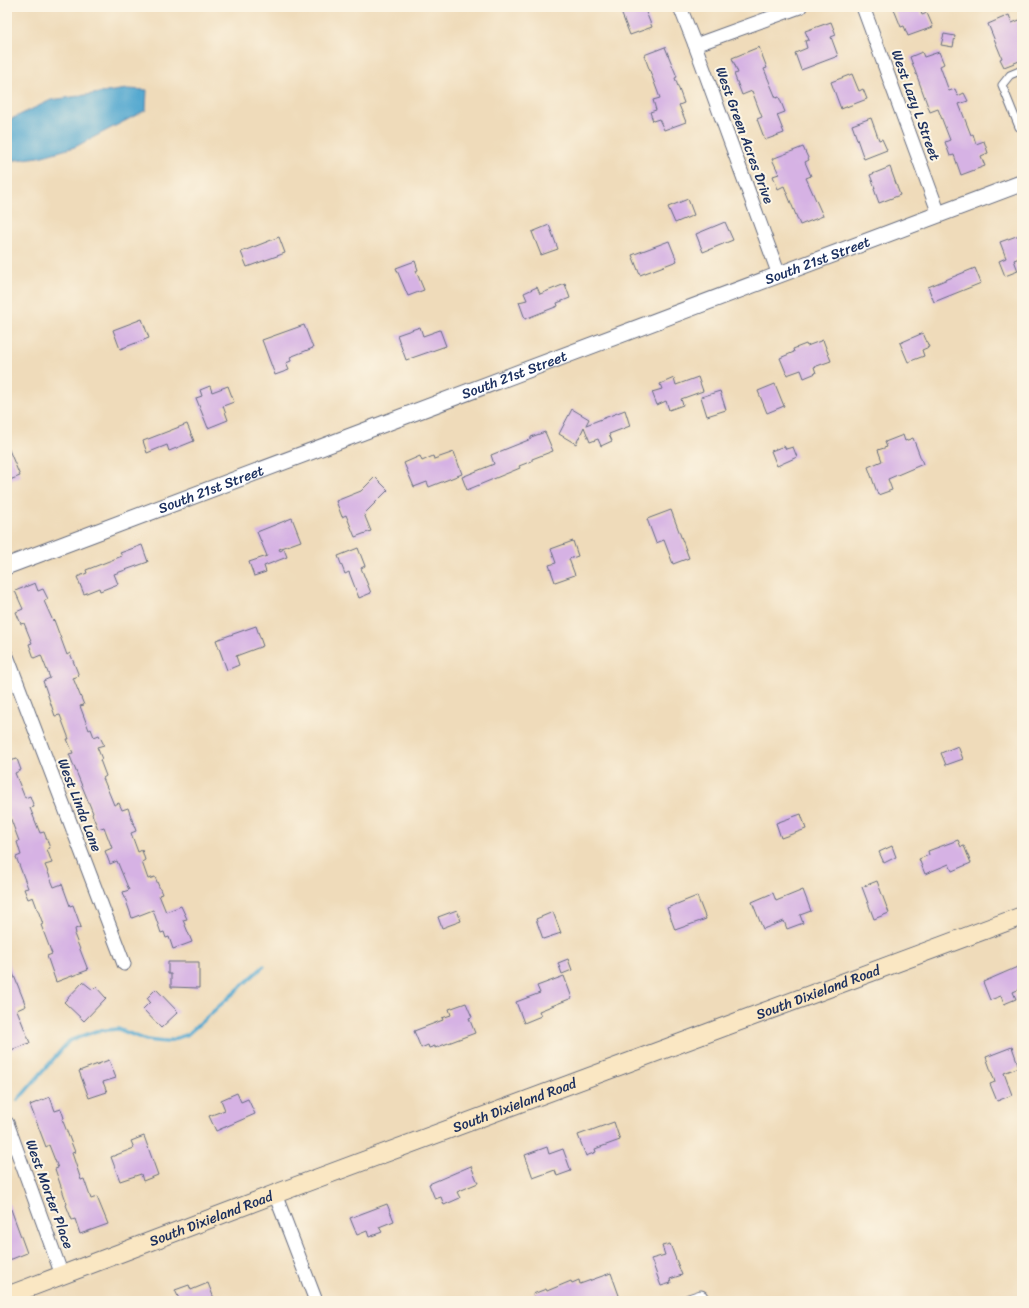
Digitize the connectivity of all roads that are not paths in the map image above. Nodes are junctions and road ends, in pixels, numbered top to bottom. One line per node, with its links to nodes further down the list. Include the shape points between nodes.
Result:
1 (680, 7): 4 (street, West Green Acres Drive)
2 (800, 7): 4 (street)
3 (863, 7): 8 (street, West Lazy L Street)
4 (695, 45): 9 (street, West Green Acres Drive)
5 (1022, 70): 6 (lane, via 1010,75 1002,85)
6 (1019, 127)
7 (1022, 183): 8 (street, South 21st Street)
8 (939, 214): 9 (street, South 21st Street)
9 (779, 275): 10 (street, South 21st Street)
10 (7, 566)
11 (7, 656): 13 (street, West Linda Lane)
12 (1022, 916): 15 (main road, South Dixieland Road)
13 (124, 964)
14 (7, 1123): 16 (street, West Morter Place)
15 (275, 1194): 16 (main road, South Dixieland Road); 18 (street)
16 (62, 1275): 17 (main road, South Dixieland Road)
17 (7, 1296)
18 (316, 1301)

